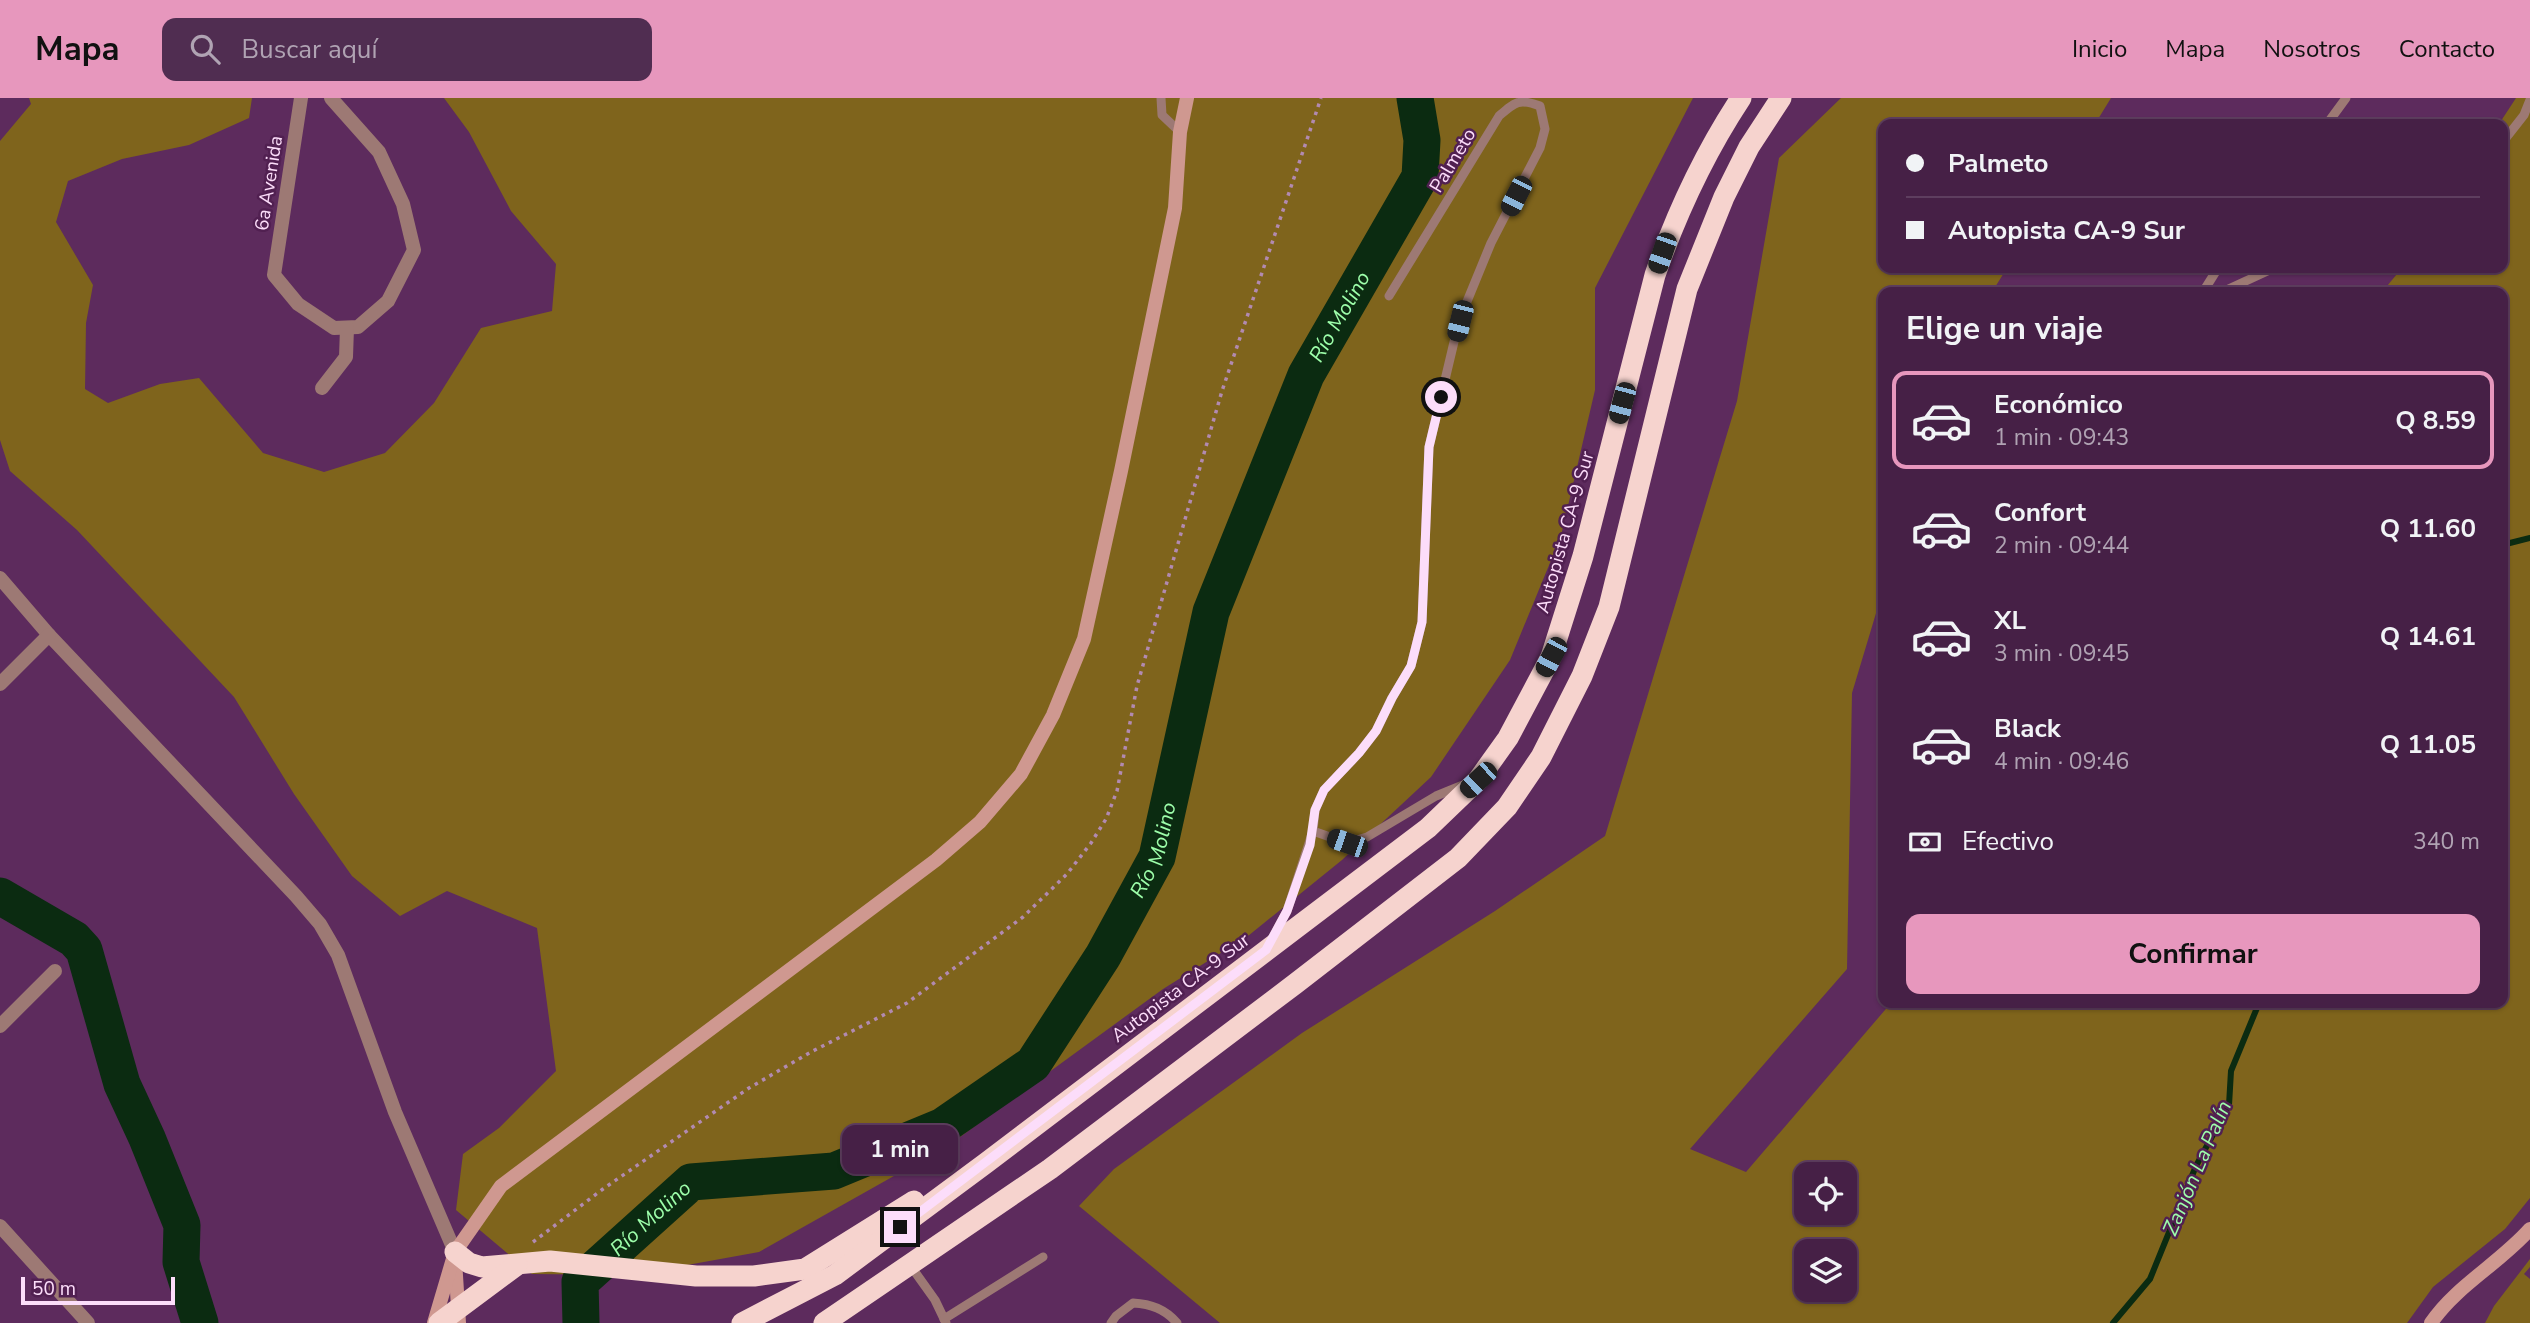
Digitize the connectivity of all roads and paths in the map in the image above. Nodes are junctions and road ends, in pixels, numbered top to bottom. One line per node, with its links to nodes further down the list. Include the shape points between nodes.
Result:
1 (301, 98): 15 (street, 6a Avenida, via 274,275 298,304 334,328)
2 (331, 98): 15 (street, via 379,152 403,204 414,250 388,300)
3 (1161, 98): 10 (lane, via 1162,114)
4 (1187, 98): 10 (main road)
5 (1741, 98): 20 (highway, Autopista CA-9 Sur, via 1693,178 1655,275 1583,556 1551,657 1508,738)
6 (1781, 98): 31 (highway, via 1724,197 1687,289 1609,607 1582,676 1541,757 1507,807 1458,858 1306,976 1050,1169)
7 (2346, 98): 9 (lane)
8 (2530, 100): 11 (lane)
9 (2331, 119)
10 (1180, 132): 28 (main road, via 1175,208 1084,639 1053,715 1021,774 980,822 936,860 501,1186)
11 (2508, 135)
12 (2263, 273): 13 (lane)
13 (2232, 287)
14 (1389, 296): 21 (lane, Palmeto, via 1499,116 1517,101 1540,106 1545,129 1541,148 1491,243 1460,321 1429,447 1422,622 1411,666 1376,731 1324,790 1315,810)
15 (353, 327): 16 (street, via 346,357)
16 (322, 388)
17 (0, 578): 18 (street)
18 (49, 635): 19 (street); 28 (street, via 320,924 338,955 395,1112)
19 (0, 684)
20 (1478, 780): 21 (lane, via 1436,796 1367,837 1347,843); 22 (highway, Autopista CA-9 Sur, via 1428,828)
21 (1313, 831): 22 (lane, via 1287,911)
22 (1266, 950): 25 (highway, Autopista CA-9 Sur)
23 (55, 971): 24 (street)
24 (0, 1026)
25 (986, 1163): 30 (highway, via 948,1179 806,1269 754,1276 677,1275 550,1261); 36 (highway, Autopista CA-9 Sur, via 835,1275)
26 (0, 1226): 34 (street)
27 (2530, 1229): 40 (main road)
28 (455, 1252): 30 (highway, via 482,1267); 32 (main road); 35 (main road)
29 (1043, 1256): 33 (lane)
30 (517, 1265): 32 (highway)
31 (910, 1265): 33 (lane); 37 (highway)
32 (460, 1314): 35 (highway)
33 (945, 1321)
34 (88, 1323)
35 (436, 1323)
36 (742, 1323)
37 (824, 1323)
38 (1111, 1323): 39 (lane, via 1133,1303 1150,1304)
39 (1177, 1323)
40 (2431, 1323)

